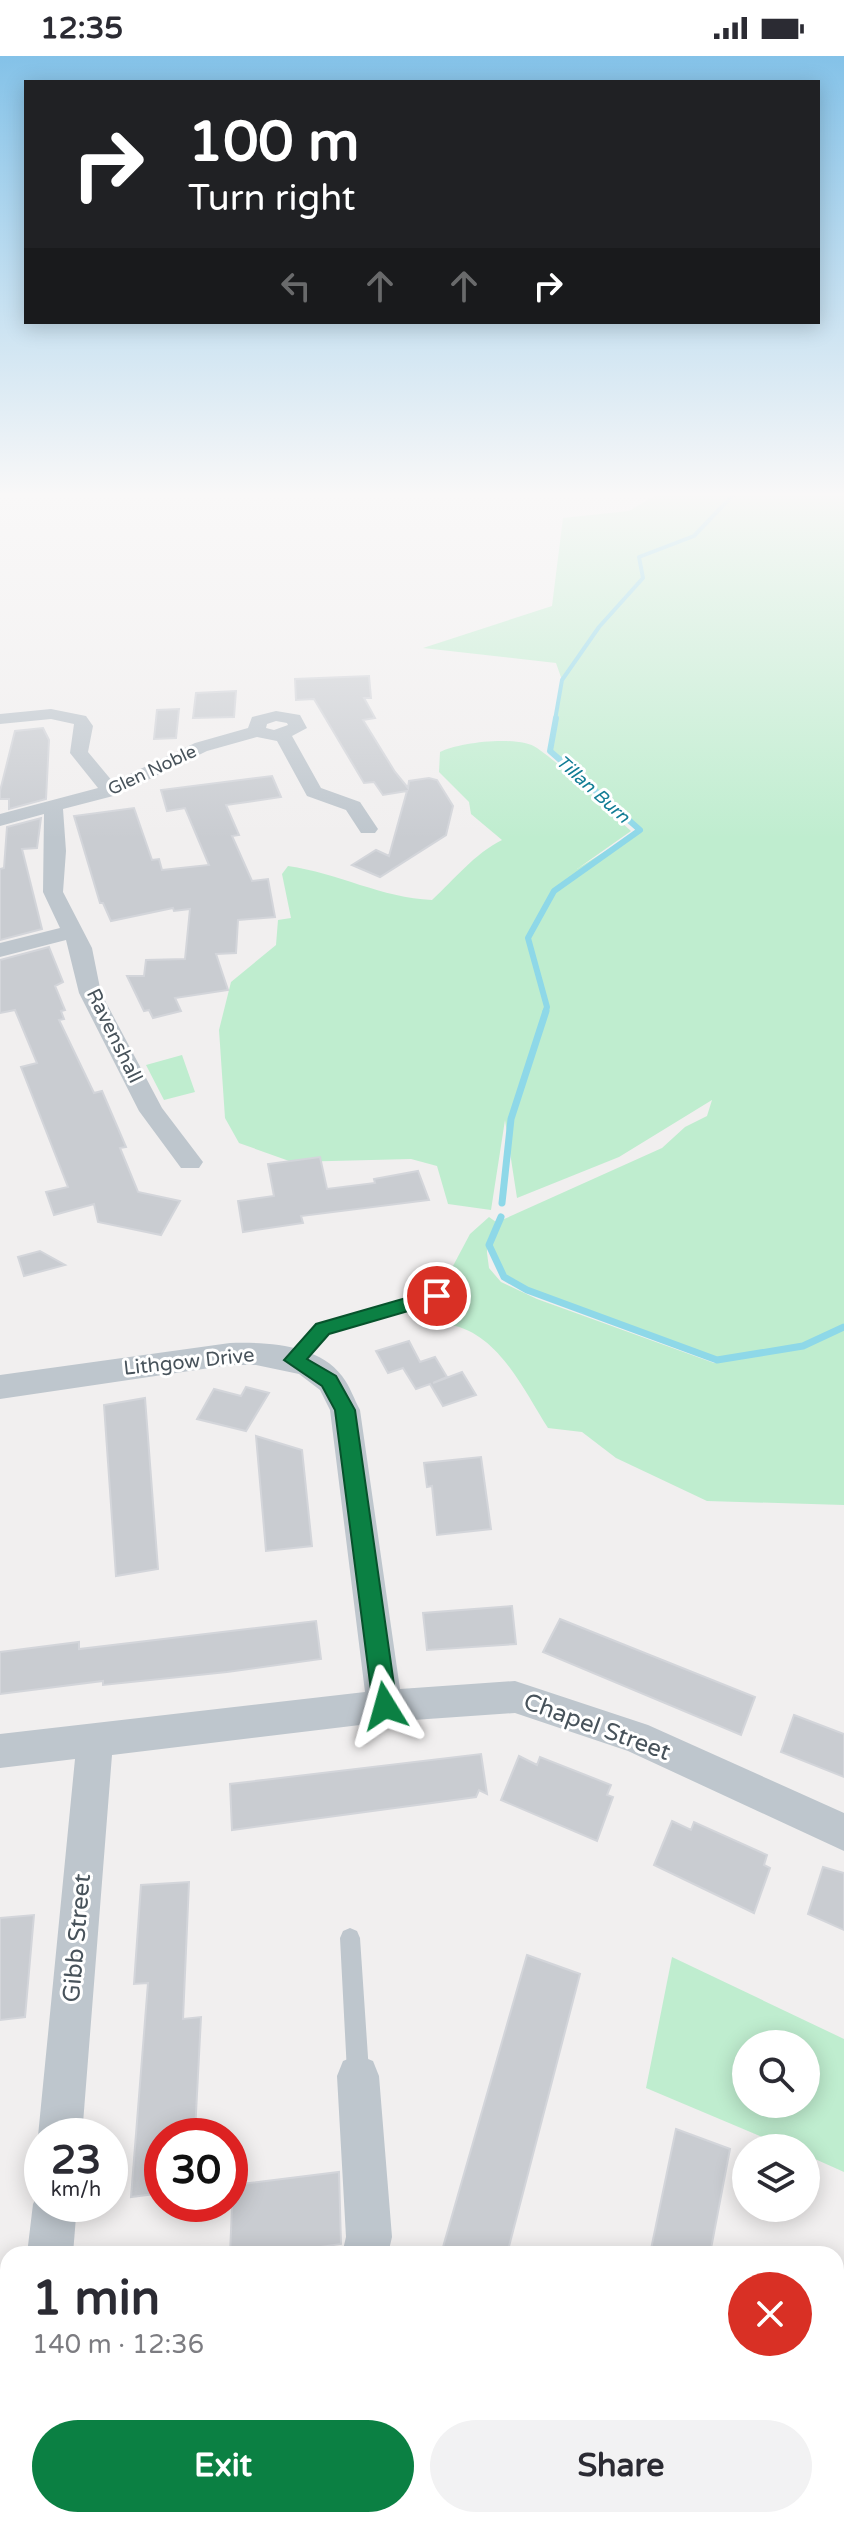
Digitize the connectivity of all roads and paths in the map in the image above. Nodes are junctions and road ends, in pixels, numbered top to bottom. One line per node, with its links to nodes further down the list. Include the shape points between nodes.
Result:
1 (0, 719): 2 (street, via 51,714 80,720 84,726 79,753)
2 (110, 791): 3 (street, Glen Noble); 5 (street, Glen Noble, via 201,747 257,731 283,735 314,792 354,804)
3 (53, 807): 4 (street, Glen Noble); 6 (street, Ravenshall, via 53,892)
4 (0, 820)
5 (368, 829)
6 (72, 932): 7 (street); 8 (street, Ravenshall, via 102,1020 151,1111)
7 (0, 950)
8 (190, 1162)
9 (437, 1296): 10 (lane, via 323,1329)
10 (294, 1360): 11 (street, Lithgow Drive, via 230,1354); 12 (street, Lithgow Drive, via 329,1381 345,1410)
11 (0, 1387)
12 (385, 1706): 13 (street, Chapel Street); 15 (street, Chapel Street, via 515,1697 635,1737)
13 (95, 1739): 14 (street, Chapel Street); 18 (street, Gibb Street)
14 (0, 1751)
15 (844, 1832)
16 (350, 1938): 17 (lane)
17 (358, 2076): 21 (street)
18 (62, 2118)
19 (53, 2222): 20 (street)
20 (51, 2246)
21 (367, 2246)

